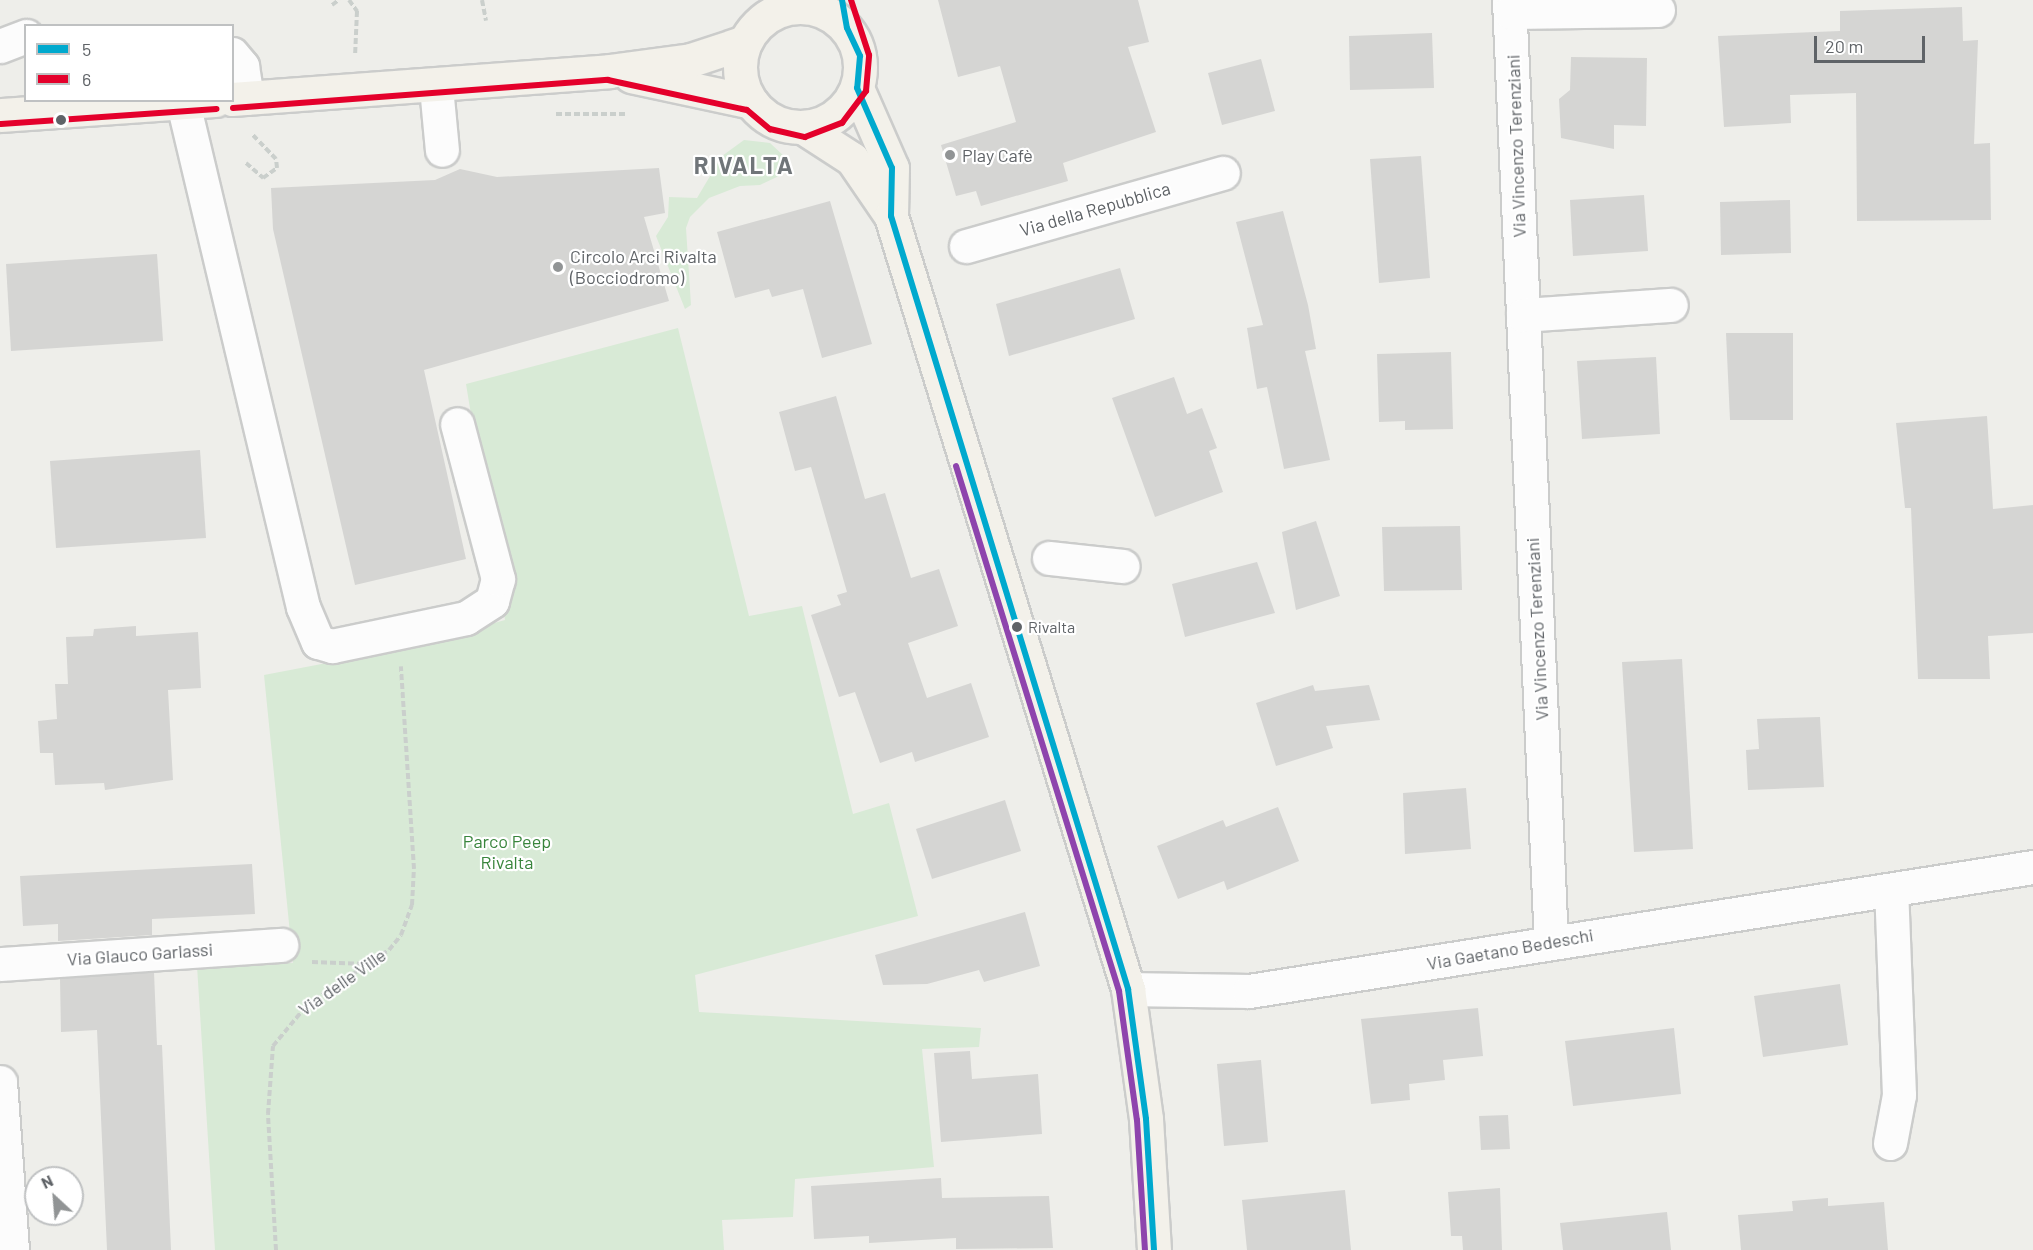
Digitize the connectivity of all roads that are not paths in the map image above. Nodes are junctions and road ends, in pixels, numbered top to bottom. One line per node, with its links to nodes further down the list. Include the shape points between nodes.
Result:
1 (783, 5): 4 (main road); 6 (main road, via 766,17)
2 (1509, 6): 3 (street, Via Vincenzo Terenziani); 22 (street, Via Vincenzo Terenziani)
3 (1658, 10)
4 (844, 14): 11 (main road, via 860,56)
5 (24, 37): 7 (street)
6 (745, 42): 9 (main road, via 691,60); 14 (main road, via 742,84)
7 (0, 45)
8 (234, 56): 12 (street, via 242,66)
9 (609, 71): 10 (main road); 14 (main road)
10 (436, 87): 12 (main road); 17 (street)
11 (857, 88): 16 (main road, via 837,116); 19 (main road, via 892,168)
12 (240, 99)
13 (199, 102): 15 (main road); 23 (street, via 303,607 318,642 332,646 466,618 492,601 498,579)
14 (751, 102): 16 (main road, via 774,122)
15 (0, 115)
16 (804, 128): 19 (main road, via 852,159)
17 (442, 150)
18 (1223, 173): 20 (street, Via della Repubblica)
19 (891, 216): 31 (main road)
20 (966, 246)
21 (1671, 305): 22 (street)
22 (1523, 315): 28 (street, Via Vincenzo Terenziani)
23 (457, 424)
24 (1049, 558): 25 (street)
25 (1123, 566)
26 (2033, 867): 27 (street, Via Gaetano Bedeschi)
27 (1891, 890): 28 (street, Via Gaetano Bedeschi); 33 (street, via 1899,1095)
28 (1551, 943): 31 (street, Via Gaetano Bedeschi, via 1249,991)
29 (281, 945): 30 (street, Via Glauco Garlassi)
30 (0, 964)
31 (1128, 989): 35 (main road, via 1146,1119)
32 (0, 1082): 34 (street)
33 (1890, 1143)
34 (12, 1250)
35 (1154, 1250)

